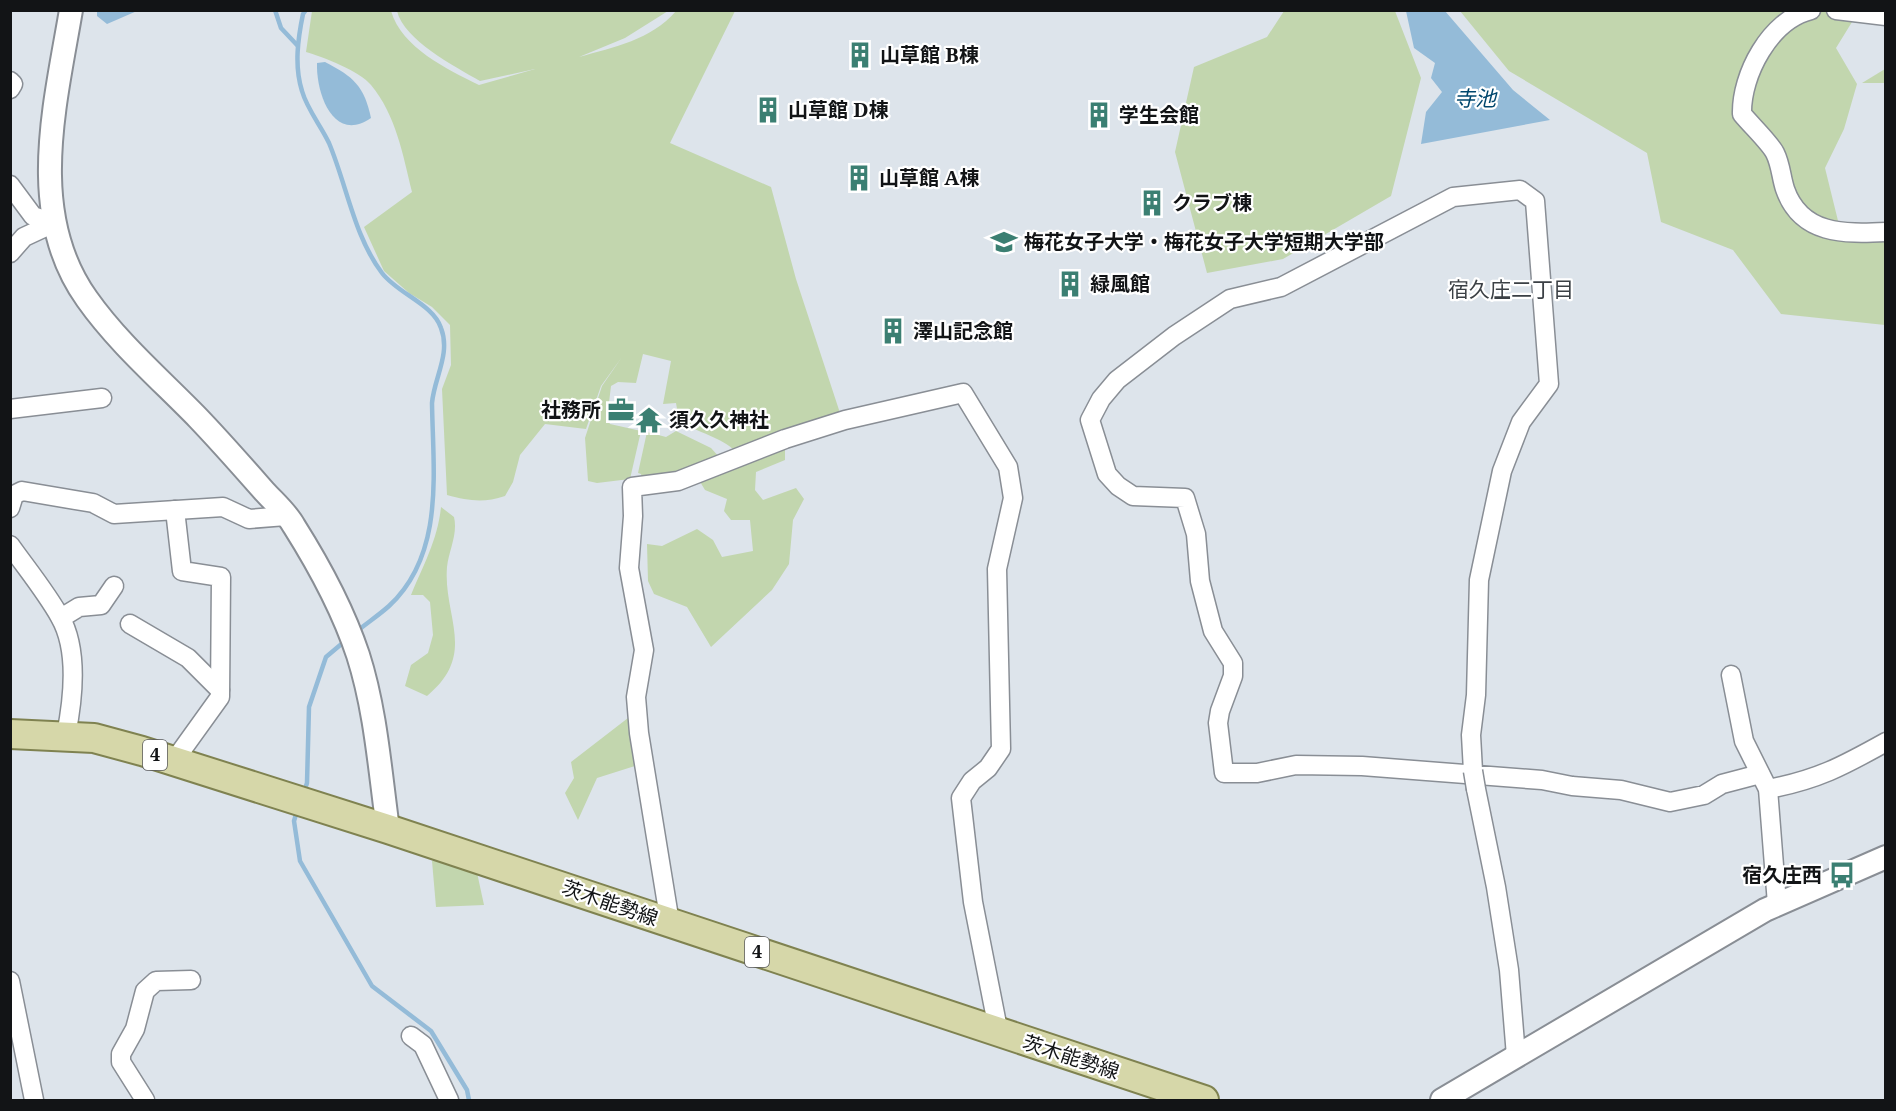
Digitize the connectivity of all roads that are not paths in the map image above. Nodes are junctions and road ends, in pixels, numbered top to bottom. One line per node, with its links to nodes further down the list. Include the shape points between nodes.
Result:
1 (71, 10): 8 (street, via 52,126 49,182)
2 (1811, 10): 9 (street, via 1784,22 1758,58 1742,98 1743,114 1773,150 1794,207 1810,223 1845,234)
3 (1836, 10): 4 (street)
4 (1886, 16)
5 (10, 81): 6 (street)
6 (10, 89)
7 (10, 185): 8 (street, via 33,216)
8 (54, 223): 10 (street, via 24,237); 15 (street, via 86,298)
9 (1886, 232)
10 (10, 253)
11 (102, 398): 12 (street)
12 (10, 409)
13 (10, 508): 14 (street, via 14,495 22,491 93,503 114,514)
14 (175, 510): 15 (street, via 223,507 249,519); 21 (street, via 182,571 221,577)
15 (286, 516): 27 (street, via 351,639 376,737)
16 (10, 545): 18 (street)
17 (114, 586): 18 (street, via 101,605 79,607)
18 (61, 618): 23 (street, via 68,636 74,694)
19 (130, 624): 21 (street, via 188,658)
20 (1731, 675): 26 (street, via 1744,741)
21 (220, 690): 25 (street, via 216,706)
22 (10, 734): 23 (main road, 茨木能勢線 / 4)
23 (66, 735): 25 (main road, 茨木能勢線 / 4, via 94,738)
24 (1886, 742): 26 (street, via 1835,771 1803,783)
25 (174, 761): 27 (main road, 茨木能勢線 / 4)
26 (1764, 782): 29 (street); 35 (street, via 1722,784 1704,795 1670,802 1621,790 1542,780 1362,766 1296,765 1257,773 1224,773 1218,723 1233,676 1233,663 1213,631 1200,580 1196,534 1185,498 1133,496 1107,474 1090,420 1117,380 1230,299 1281,287 1453,197 1520,190 1535,201 1549,384 1521,422 1502,471 1479,580 1471,735 1474,780 1509,970)
27 (388, 829): 30 (main road, 茨木能勢線 / 4)
28 (1886, 858): 29 (street)
29 (1777, 904): 35 (street)
30 (670, 923): 33 (main road, 茨木能勢線 / 4); 33 (street, via 639,733 636,697 644,650 629,568 632,487 678,480 845,420 963,393 1008,467 1013,498 997,569 1001,749 962,798 973,902)
31 (191, 980): 37 (street, via 156,981 145,991 135,1029 121,1054)
32 (10, 981): 36 (street)
33 (999, 1034): 39 (main road, 茨木能勢線 / 4)
34 (411, 1036): 38 (street, via 423,1045)
35 (1516, 1056): 40 (street)
36 (34, 1101)
37 (145, 1101)
38 (449, 1101)
39 (1204, 1101)
40 (1442, 1101)

